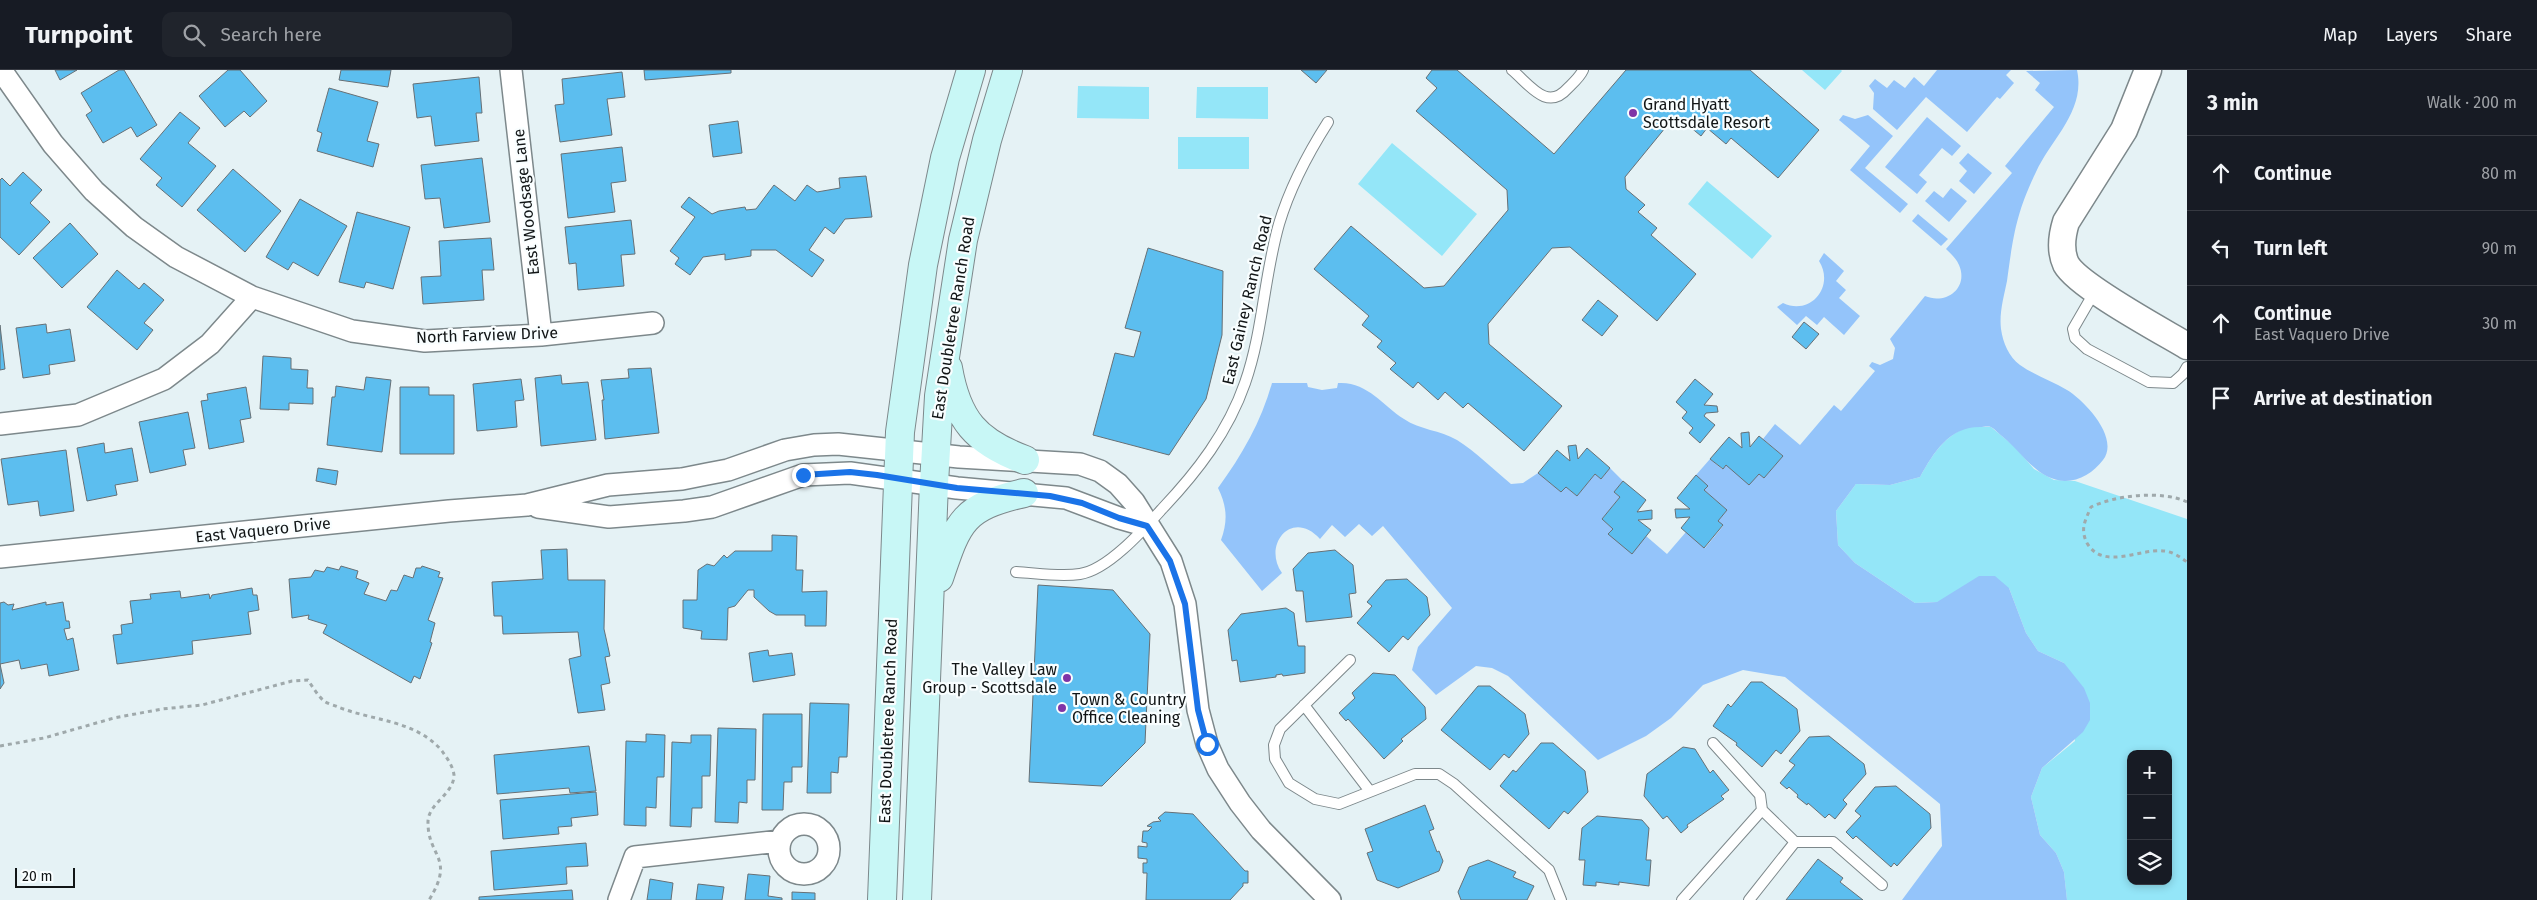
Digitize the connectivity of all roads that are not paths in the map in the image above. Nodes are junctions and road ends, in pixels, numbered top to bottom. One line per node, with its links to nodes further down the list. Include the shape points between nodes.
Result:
1 (1, 70): 10 (street, North Farview Drive, via 53,144 94,192 134,227 176,257)
2 (511, 70): 12 (street, East Woodsage Lane)
3 (971, 70): 17 (main road, East Doubletree Ranch Road, via 945,158 923,265)
4 (1008, 70): 14 (main road, East Doubletree Ranch Road, via 970,206)
5 (1512, 70): 6 (lane, via 1542,95 1552,99 1562,96)
6 (1583, 70)
7 (2148, 70): 9 (street, via 2124,130 2074,207 2063,232 2066,263 2081,281)
8 (1328, 122): 28 (lane, East Gainey Ranch Road, via 1302,164 1285,205 1270,262 1254,349 1236,404 1214,447)
9 (2096, 290): 13 (street); 15 (lane, via 2073,330 2075,338 2086,349 2149,382 2173,383)
10 (252, 297): 12 (street, North Farview Drive, via 352,331 425,341); 16 (street, via 210,344 164,379 78,415)
11 (653, 323): 12 (street, North Farview Drive)
12 (541, 335)
13 (2187, 346)
14 (945, 352): 18 (main road, East Doubletree Ranch Road); 20 (main road, via 954,394 970,428 994,447)
15 (2187, 367)
16 (0, 424)
17 (898, 450): 18 (street, East Vaquero Drive); 19 (street, East Vaquero Drive, via 814,445); 22 (main road, East Doubletree Ranch Road)
18 (935, 455): 20 (street, East Vaquero Drive); 24 (main road, East Doubletree Ranch Road)
19 (767, 456): 21 (street, East Vaquero Drive); 23 (street)
20 (1024, 460): 28 (street, East Vaquero Drive, via 1064,462 1100,471 1118,484 1134,502)
21 (706, 474): 26 (street, East Vaquero Drive, via 608,485); 27 (street)
22 (897, 478): 23 (street, East Vaquero Drive, via 850,472 803,475); 24 (street, East Vaquero Drive); 41 (main road, East Doubletree Ranch Road)
23 (776, 484): 27 (street, East Vaquero Drive)
24 (934, 484): 25 (street, East Vaquero Drive); 31 (main road, East Doubletree Ranch Road)
25 (1024, 493): 28 (street, East Vaquero Drive, via 1066,498); 31 (main road, via 992,502 965,518 952,538)
26 (527, 505): 27 (street, East Vaquero Drive, via 609,517); 29 (street, East Vaquero Drive)
27 (712, 507)
28 (1147, 526): 30 (lane, East Gainey Ranch Road, via 1091,571 1072,574); 43 (street, East Vaquero Drive, via 1178,579 1185,604 1198,710 1218,769 1261,830)
29 (0, 557)
30 (1016, 572)
31 (929, 608): 42 (main road, East Doubletree Ranch Road)
32 (1350, 660): 33 (lane)
33 (1304, 705): 35 (lane); 35 (lane, via 1280,729 1274,745 1275,759 1289,783 1315,799 1339,804)
34 (1713, 743): 36 (lane, via 1760,795)
35 (1369, 790): 44 (lane, via 1415,774 1439,774 1549,870)
36 (1762, 810): 38 (lane); 45 (lane)
37 (780, 841): 40 (street, via 635,857)
38 (1795, 842): 39 (lane, via 1833,842); 46 (lane)
39 (1882, 885)
40 (618, 900)
41 (882, 900)
42 (917, 900)
43 (1330, 900)
44 (1562, 900)
45 (1682, 900)
46 (1749, 900)

